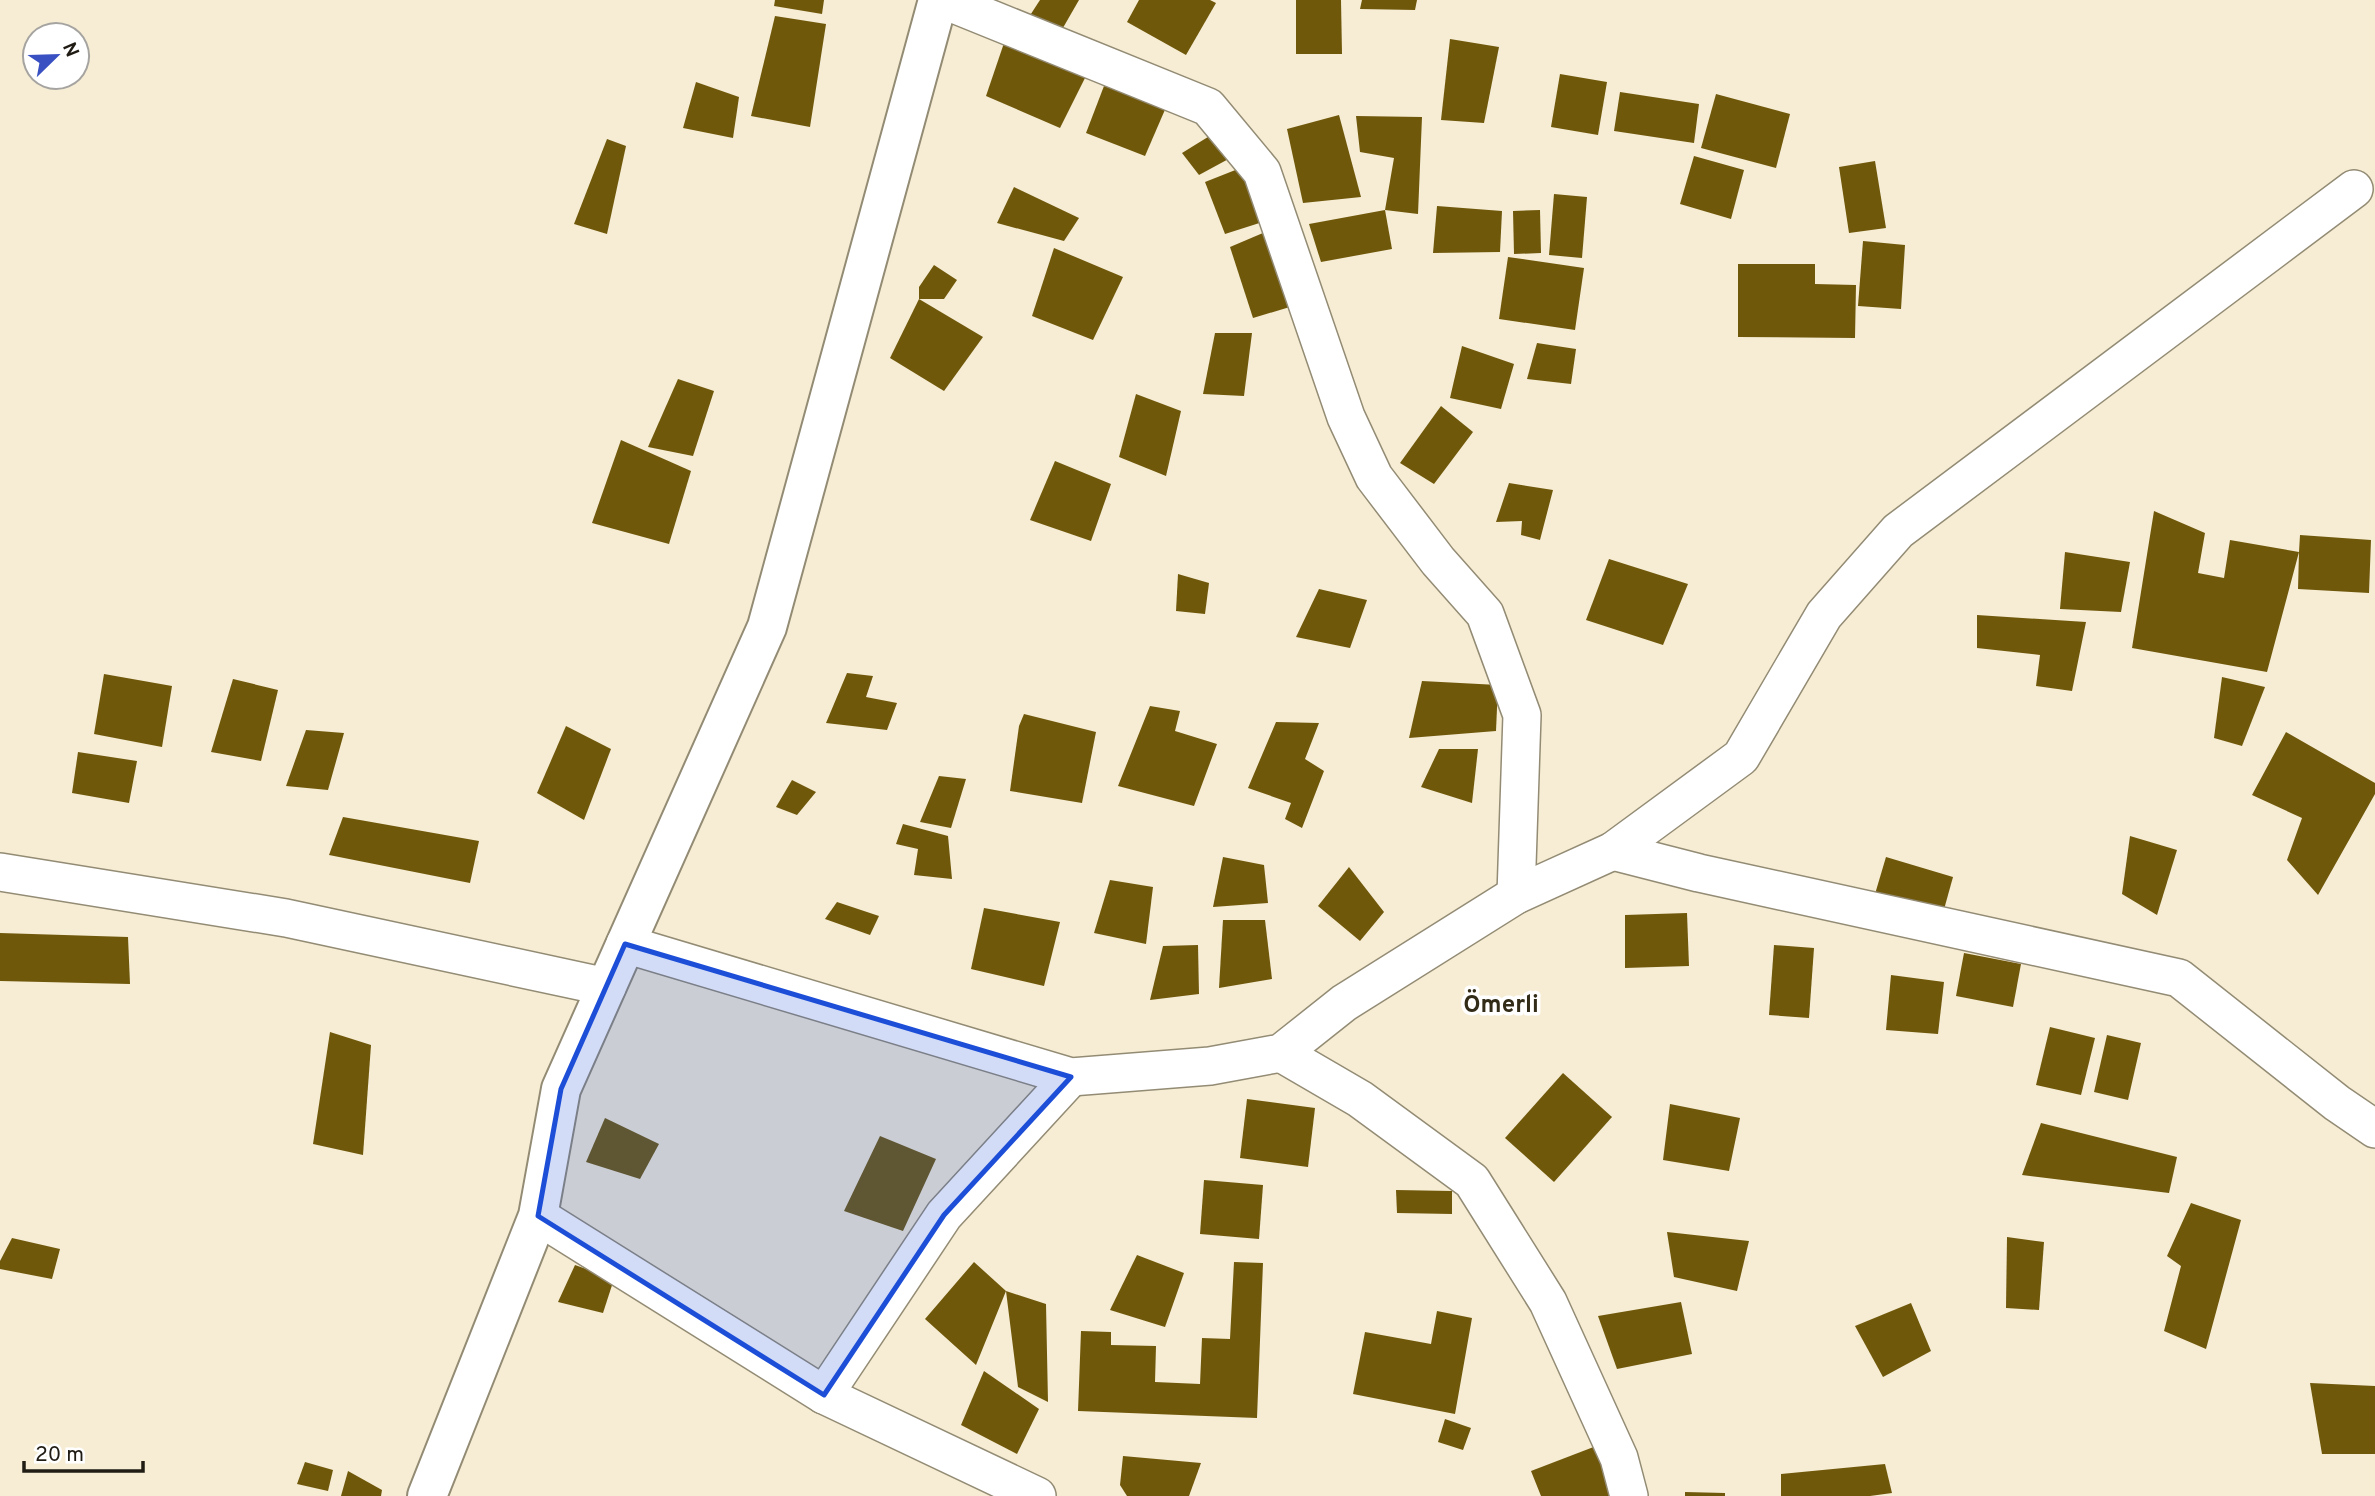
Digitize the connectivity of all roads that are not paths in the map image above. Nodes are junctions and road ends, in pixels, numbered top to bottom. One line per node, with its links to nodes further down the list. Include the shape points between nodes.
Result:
1 (938, 0): 7 (street, via 767,627)
2 (944, 0): 6 (street, via 1208,107 1262,172 1346,417 1374,477 1485,614 1522,715)
3 (2354, 189): 4 (street, via 1898,531 1824,615 1741,757)
4 (1613, 851): 6 (street); 11 (street, via 2179,978)
5 (0, 872): 8 (street, via 286,918)
6 (1516, 895): 9 (street, via 1344,1003)
7 (625, 944): 8 (street); 10 (street)
8 (607, 987): 12 (street, via 561,1089)
9 (1281, 1053): 10 (street, via 1210,1066); 16 (street, via 1360,1100 1472,1181 1548,1302 1619,1458)
10 (1071, 1077): 13 (street, via 944,1215)
11 (2375, 1129)
12 (538, 1216): 13 (street); 14 (street)
13 (824, 1395): 15 (street)
14 (428, 1496)
15 (1037, 1496)
16 (1629, 1496)

